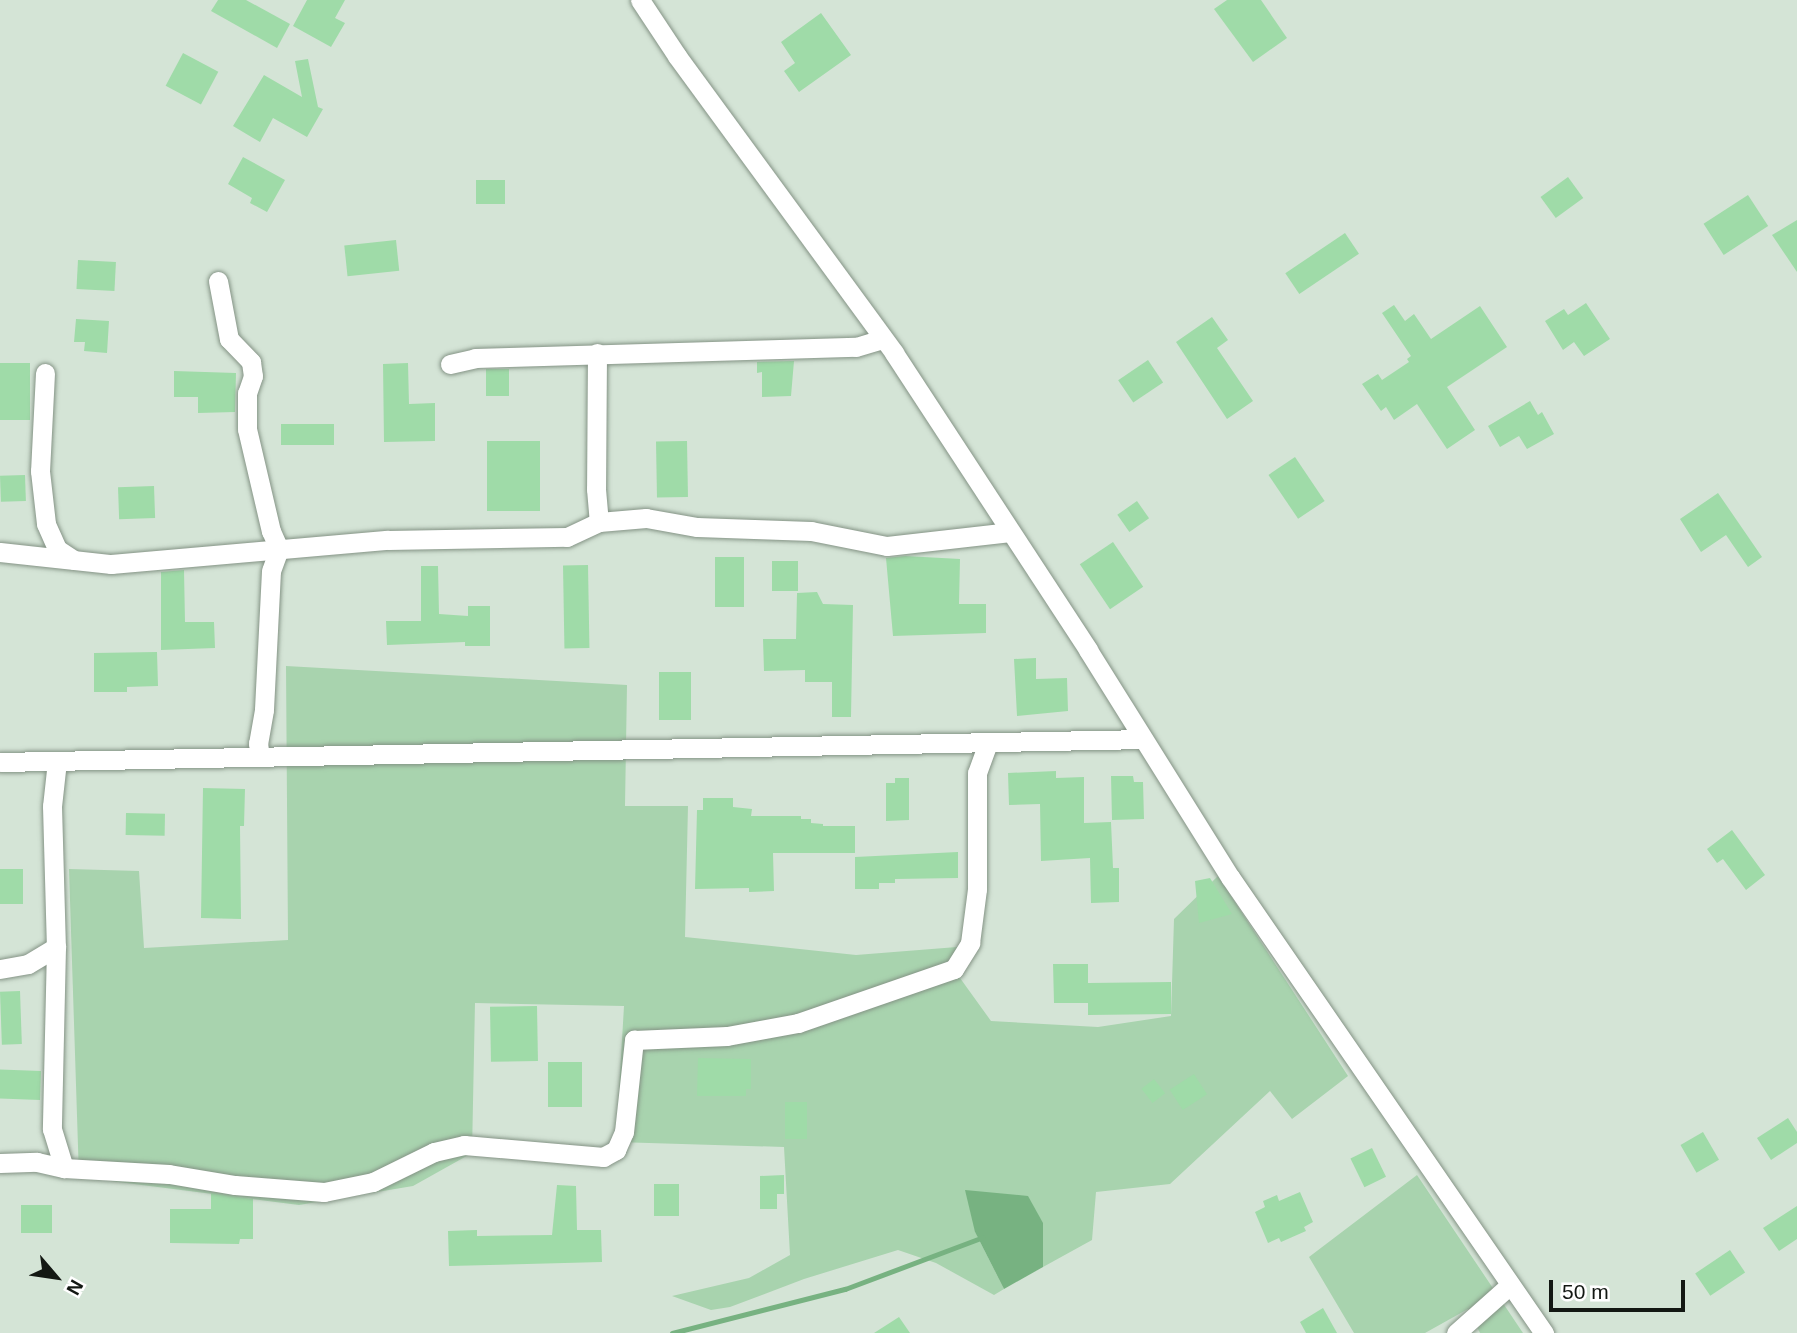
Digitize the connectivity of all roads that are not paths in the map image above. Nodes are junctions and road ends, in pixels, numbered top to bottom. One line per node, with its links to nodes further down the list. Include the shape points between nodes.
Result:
1 (640, 0): 3 (street)
2 (218, 281): 9 (street, via 229,339 251,362 247,429)
3 (883, 339): 4 (street, via 856,347); 8 (street)
4 (597, 353): 5 (street, via 475,358); 7 (street)
5 (450, 364)
6 (45, 373): 11 (street, via 40,471 46,524 57,549)
7 (599, 522): 8 (street, via 646,518 697,527 811,531 887,546); 9 (street, via 567,537 387,540)
8 (1010, 532): 12 (street)
9 (279, 549): 11 (street, via 111,564); 14 (street, via 271,571)
10 (0, 552): 11 (street)
11 (78, 562)
12 (1143, 739): 13 (street); 21 (street, via 1230,877)
13 (988, 742): 14 (street); 20 (street, via 977,773 977,889 970,943 954,969 798,1023 727,1037 634,1040 624,1132 616,1150 603,1157 464,1145 434,1152 373,1182 324,1192 169,1174)
14 (260, 757): 15 (street)
15 (57, 761): 16 (street); 17 (street, via 51,806)
16 (0, 762)
17 (56, 947): 18 (street, via 28,964); 20 (street, via 52,1129)
18 (0, 969)
19 (0, 1163): 20 (street, via 37,1162)
20 (64, 1168)
21 (1510, 1285): 22 (street); 23 (street)
22 (1455, 1333)
23 (1544, 1333)

